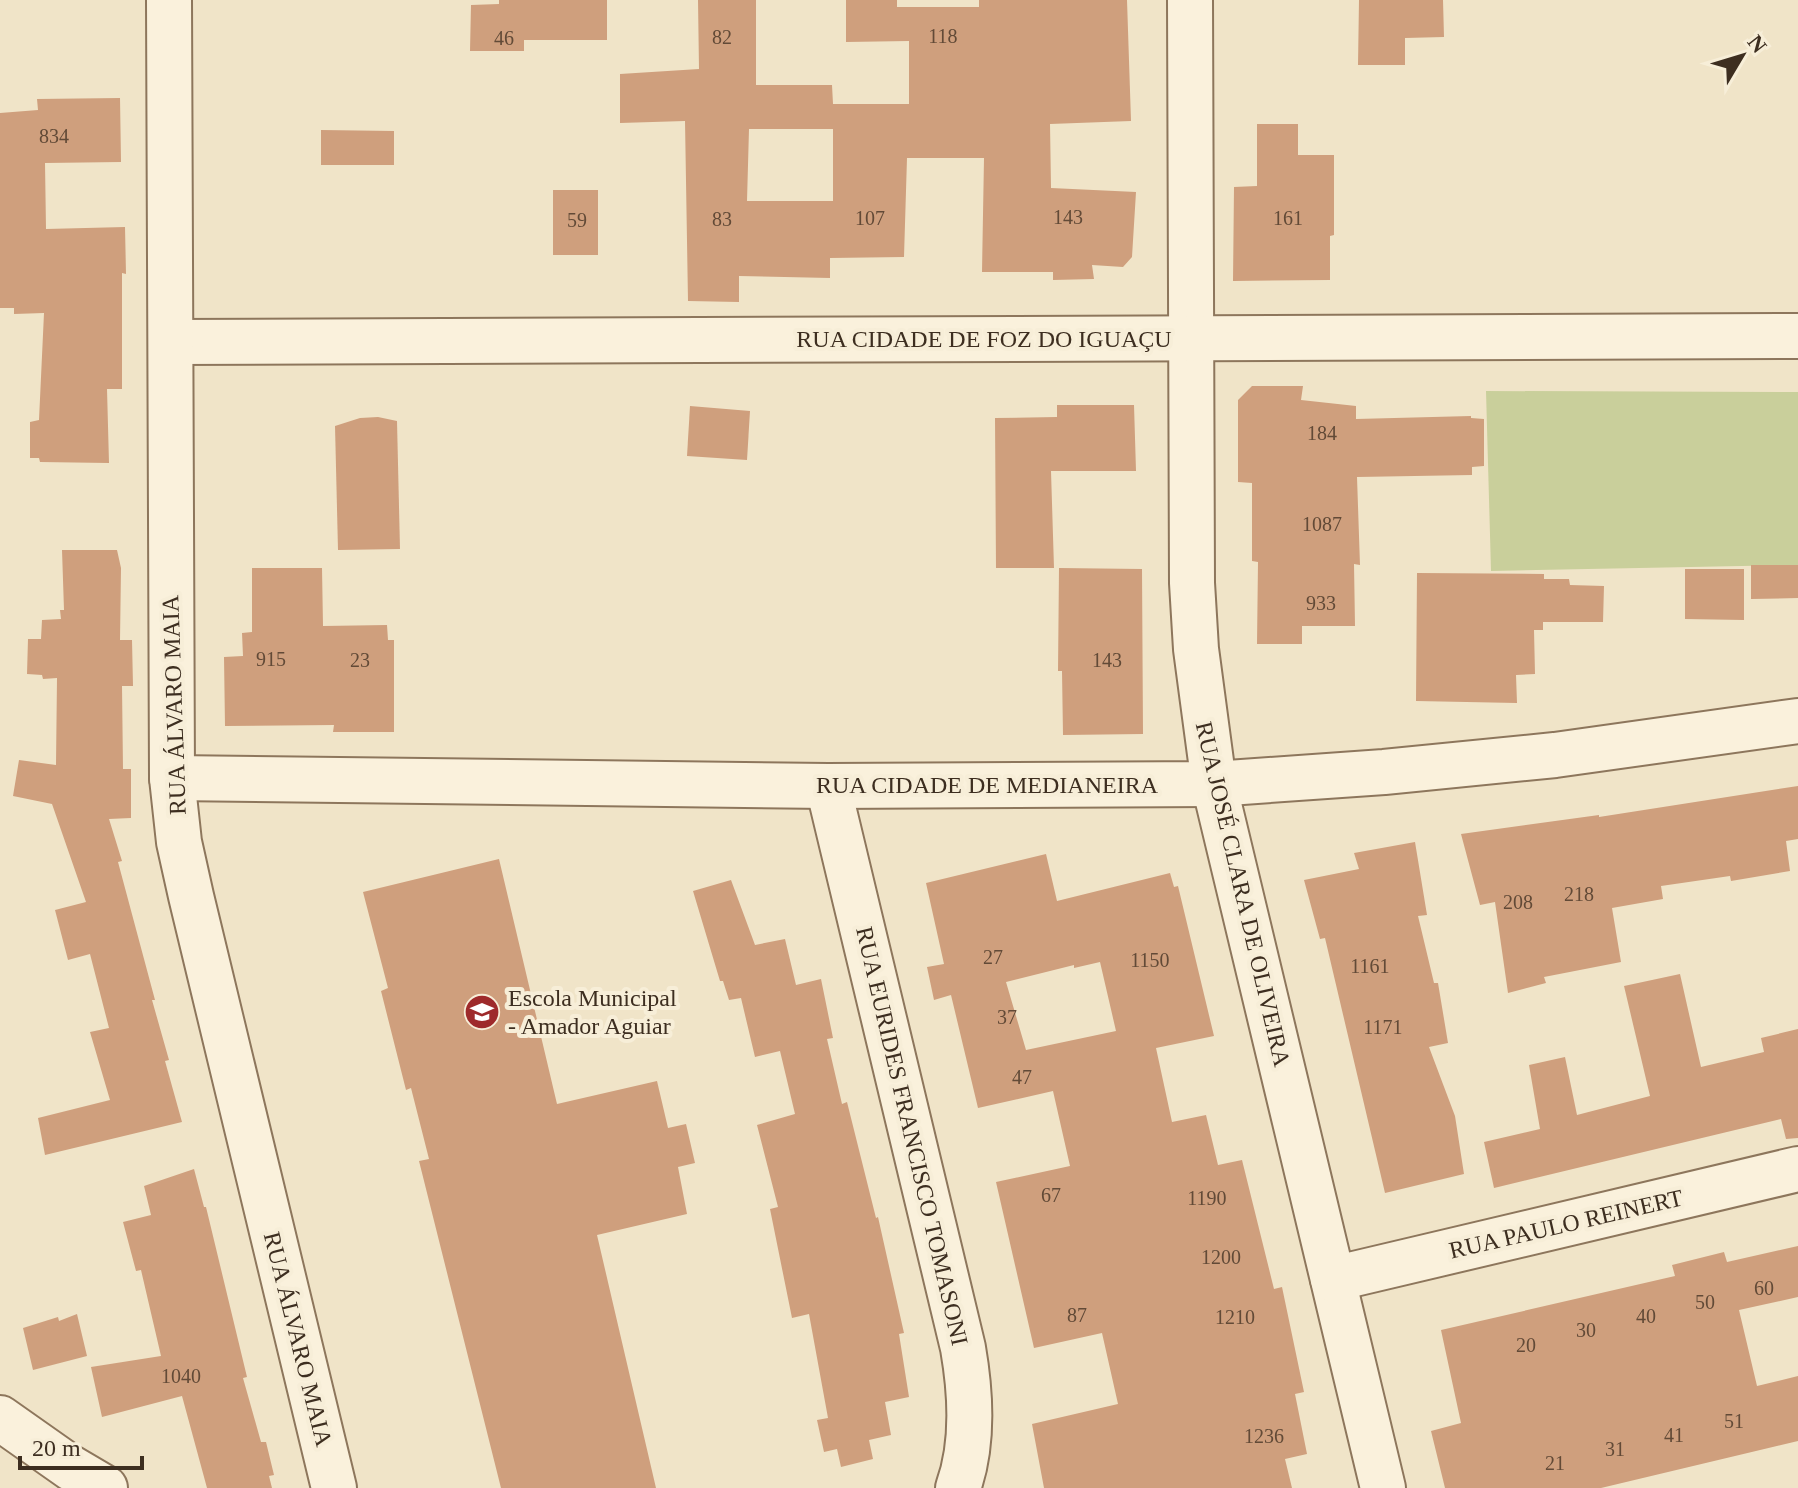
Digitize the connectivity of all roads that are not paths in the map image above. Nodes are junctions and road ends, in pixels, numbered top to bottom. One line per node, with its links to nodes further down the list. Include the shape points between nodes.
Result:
1 (169, 0): 5 (street, RUA ÁLVARO MAIA)
2 (1190, 0): 4 (street, RUA JOSÉ CLARA DE OLIVEIRA)
3 (1798, 336): 4 (street, RUA CIDADE DE FOZ DO IGUAÇU)
4 (1191, 339): 5 (street, RUA CIDADE DE FOZ DO IGUAÇU); 8 (street, RUA JOSÉ CLARA DE OLIVEIRA, via 1192,583 1198,675)
5 (171, 342): 7 (street, RUA ÁLVARO MAIA)
6 (1798, 721): 8 (street, RUA CIDADE DE MEDIANEIRA, via 1555,755)
7 (172, 778): 9 (street, RUA CIDADE DE MEDIANEIRA); 14 (street, RUA ÁLVARO MAIA, via 191,896)
8 (1214, 784): 9 (street, RUA CIDADE DE MEDIANEIRA); 11 (street, RUA JOSÉ CLARA DE OLIVEIRA)
9 (828, 786): 15 (street, RUA EURIDES FRANCISCO TOMASONI, via 961,1334 970,1426)
10 (1798, 1169): 11 (street, RUA PAULO REINERT)
11 (1333, 1279): 16 (street, RUA JOSÉ CLARA DE OLIVEIRA)
12 (0, 1418): 13 (street)
13 (105, 1488)
14 (334, 1488)
15 (958, 1488)
16 (1383, 1488)

